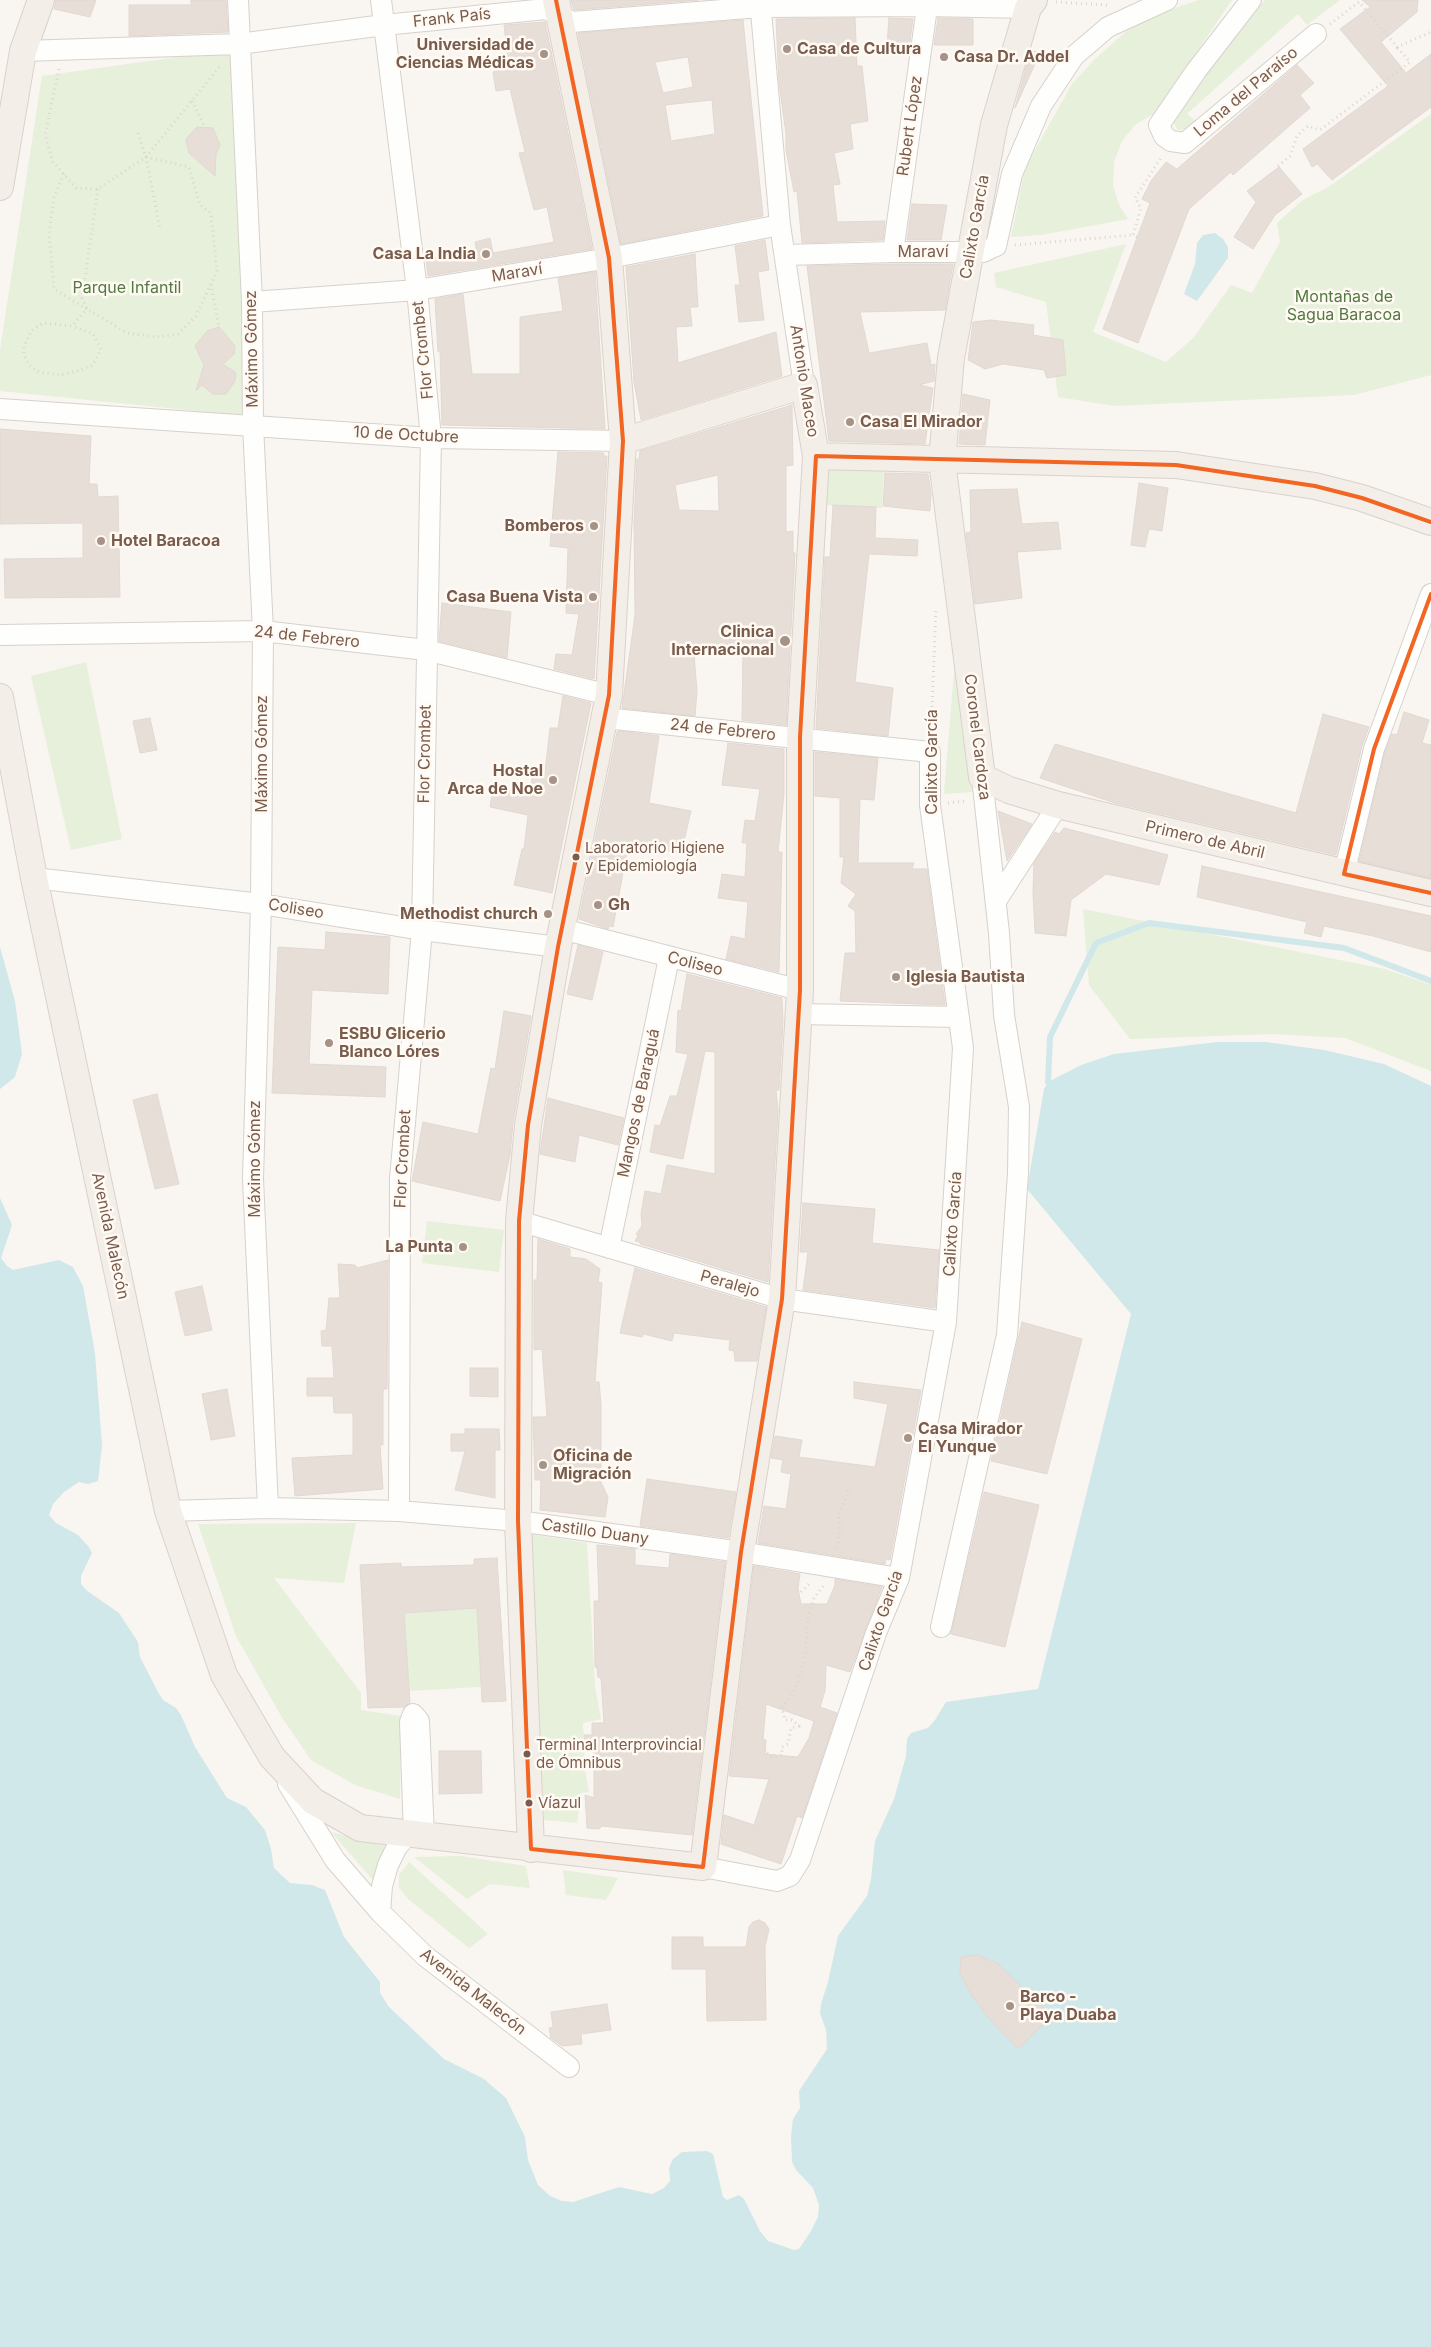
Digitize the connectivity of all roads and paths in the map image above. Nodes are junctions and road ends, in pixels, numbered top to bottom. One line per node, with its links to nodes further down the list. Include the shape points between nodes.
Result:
1 (41, 0): 17 (main road)
2 (238, 0): 14 (street, Máximo Gómez)
3 (381, 0): 11 (street, Flor Crombet)
4 (1167, 0): 10 (street)
5 (1251, 0): 21 (street, Loma del Paraíso, via 1159,125 1164,136)
6 (760, 3): 7 (street, Frank País); 9 (street, Frank País, via 572,22); 27 (street, Antonio Maceo)
7 (927, 3): 8 (street, Frank País); 32 (street, Rubert López)
8 (1039, 3): 10 (path, via 1114,5); 33 (main road, Calixto García, via 994,125)
9 (558, 8): 11 (street, Frank País); 35 (main road)
10 (1122, 21): 31 (street, via 1108,27 1074,56 1042,106 1012,174)
11 (384, 25): 14 (street, Frank País); 37 (street, Flor Crombet)
12 (1431, 32): 15 (path)
13 (1316, 34): 15 (path, via 1359,2); 21 (street, Loma del Paraíso, via 1185,143)
14 (239, 44): 16 (street, Frank País); 18 (path); 38 (street, Máximo Gómez)
15 (1397, 47): 23 (path, via 1410,62 1320,130 1308,126 1297,136 1290,156)
16 (64, 50): 17 (street, Frank País); 24 (path, via 44,135 53,162)
17 (23, 51): 25 (main road)
18 (192, 101): 19 (path); 22 (path)
19 (204, 125)
20 (138, 134): 22 (path)
21 (1171, 141): 29 (path, via 1135,198 1141,208)
22 (146, 157): 26 (path); 28 (path); 36 (path, via 188,167 200,205 211,213 217,272)
23 (1278, 166)
24 (64, 174): 26 (path, via 76,188); 39 (path, via 54,197 50,234 54,289)
25 (0, 187)
26 (98, 189): 39 (path, via 82,298)
27 (780, 225): 34 (street, Antonio Maceo); 35 (street, Maraví)
28 (160, 229)
29 (1133, 236): 30 (path); 31 (path)
30 (1138, 237)
31 (996, 246): 33 (street, via 983,252)
32 (893, 252): 33 (street, Maraví); 34 (street, Maraví)
33 (971, 252): 48 (main road, Calixto García, via 951,358)
34 (785, 255): 42 (street, Antonio Maceo)
35 (609, 258): 37 (street, Maraví); 46 (main road)
36 (211, 284): 39 (path, via 196,316 178,334 156,337 126,332); 41 (path)
37 (417, 290): 38 (street, Maraví); 45 (street, Flor Crombet)
38 (252, 302): 44 (street, Máximo Gómez)
39 (87, 309): 40 (path)
40 (72, 326): 40 (path, via 42,323 32,330 24,346 28,365 39,372 60,375 93,365 101,349 93,334)
41 (219, 327)
42 (804, 385): 46 (main road, 10 de Octubre); 47 (main road, Antonio Maceo)
43 (0, 409): 44 (street, 10 de Octubre)
44 (253, 425): 45 (street, 10 de Octubre); 52 (street, Máximo Gómez)
45 (431, 438): 46 (street, 10 de Octubre); 54 (street, Flor Crombet)
46 (623, 441): 56 (main road)
47 (816, 456): 48 (main road); 57 (main road, Antonio Maceo)
48 (942, 461): 49 (main road, via 1176,465 1315,486); 59 (main road, Coronel Cardoza)
49 (1431, 522)
50 (1431, 594): 61 (street, via 1374,749)
51 (936, 607): 58 (path, Calixto García)
52 (263, 631): 53 (street, 24 de Febrero); 54 (street, 24 de Febrero); 65 (street, Máximo Gómez)
53 (0, 635)
54 (426, 650): 56 (street, 24 de Febrero); 66 (street, Flor Crombet)
55 (0, 698): 62 (main road, Avenida Malecón)
56 (607, 707): 57 (street, 24 de Febrero); 67 (main road)
57 (800, 737): 58 (street, 24 de Febrero); 69 (main road, Antonio Maceo)
58 (930, 752): 70 (street, Calixto García, via 930,805)
59 (982, 777): 60 (main road, Primero de Abril, via 1009,790); 64 (street, Coronel Cardoza)
60 (1058, 806): 61 (main road, Primero de Abril); 64 (street)
61 (1344, 874): 63 (main road, Primero de Abril)
62 (34, 878): 65 (street, Coliseo); 77 (main road, Avenida Malecón)
63 (1431, 893)
64 (996, 900): 83 (street, Coronel Cardoza, via 1004,1015 1019,1107 1007,1335)
65 (261, 904): 66 (street, Coliseo); 76 (street, Máximo Gómez, via 253,1179)
66 (422, 930): 67 (street, Coliseo); 78 (street, Flor Crombet, via 400,1179)
67 (560, 938): 68 (street, Coliseo); 71 (main road, via 528,1125)
68 (669, 958): 69 (street, Coliseo); 72 (street, Mangos de Baraguá)
69 (800, 1002): 70 (street, Coliseo); 73 (main road, Antonio Maceo)
70 (959, 1017): 74 (street, Calixto García, via 963,1048)
71 (519, 1221): 72 (street, Peralejo); 79 (main road)
72 (609, 1248): 73 (street, Peralejo)
73 (782, 1299): 74 (street, Peralejo); 80 (main road, Antonio Maceo)
74 (946, 1322): 82 (street, Calixto García)
75 (846, 1486): 81 (path, via 848,1494 838,1515 838,1545 828,1562)
76 (268, 1508): 77 (street, Castillo Duany); 78 (street, Castillo Duany)
77 (168, 1511): 85 (main road, Avenida Malecón, via 224,1675)
78 (399, 1511): 79 (street, Castillo Duany)
79 (518, 1521): 80 (street, Castillo Duany); 87 (main road)
80 (741, 1552): 81 (street, Castillo Duany); 88 (main road, Antonio Maceo)
81 (832, 1568): 82 (street, Castillo Duany); 84 (path, via 810,1609 805,1654 797,1684 782,1708 785,1720 792,1720 799,1726 791,1728 788,1744 782,1747 782,1755 772,1757)
82 (899, 1578): 88 (street, Calixto García, via 876,1633 800,1860 790,1876 777,1881)
83 (941, 1627)
84 (767, 1753)
85 (272, 1757): 86 (main road, Avenida Malecón, via 313,1801 360,1828); 89 (street, Avenida Malecón, via 335,1860)
86 (415, 1835): 87 (main road); 89 (street, via 397,1847 388,1864)
87 (531, 1849): 88 (main road)
88 (703, 1867)
89 (380, 1912): 90 (street, Avenida Malecón, via 425,1956)
90 (569, 2067)

